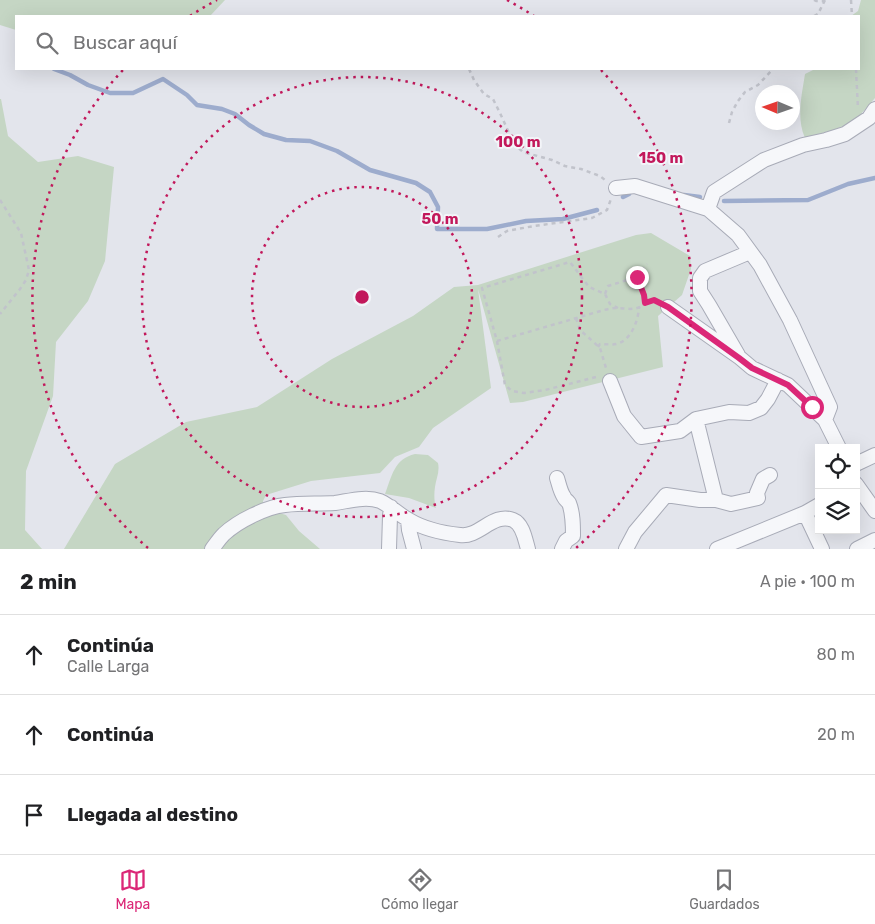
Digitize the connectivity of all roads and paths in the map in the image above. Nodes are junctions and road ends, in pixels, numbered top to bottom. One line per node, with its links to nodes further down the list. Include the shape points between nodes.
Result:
1 (814, 0): 2 (path)
2 (825, 0): 4 (path)
3 (851, 0): 5 (path)
4 (816, 15)
5 (852, 15)
6 (469, 70): 12 (path, via 484,94 492,99 514,144 523,152 582,169 600,176)
7 (772, 70): 10 (path, via 758,85 745,92)
8 (856, 70): 11 (path)
9 (875, 109): 11 (street)
10 (729, 123)
11 (858, 125): 14 (street, via 844,134 803,144 764,160 714,192)
12 (616, 188): 14 (street, via 635,186); 15 (path, via 608,210 592,218 508,231)
13 (0, 200): 24 (path, via 21,232 29,270 26,280)
14 (708, 209): 16 (street, via 738,235)
15 (498, 237)
16 (750, 252): 28 (street, via 705,271 700,278 700,291); 32 (street, via 790,320 830,407)
17 (647, 264): 18 (path)
18 (637, 277): 19 (path, via 608,286); 20 (path)
19 (605, 294): 22 (path, via 610,304); 26 (path, via 589,287 570,262 482,288)
20 (645, 303): 21 (path, via 654,300); 23 (path)
21 (668, 307): 28 (street)
22 (618, 308): 23 (path); 25 (path)
23 (639, 308): 27 (path, via 627,338 616,344)
24 (0, 314)
25 (576, 318): 26 (path); 27 (path, via 580,330)
26 (497, 340): 29 (path, via 505,385 512,391 524,393)
27 (598, 346): 29 (path)
28 (739, 358): 30 (street)
29 (609, 378): 31 (street, via 624,416 641,437 680,431)
30 (778, 380): 31 (street, via 761,408 748,413 730,412); 32 (street, via 788,385)
31 (696, 419): 39 (street)
32 (824, 420): 33 (street)
33 (837, 444)
34 (875, 455): 35 (street)
35 (860, 462)
36 (770, 475): 39 (street, via 763,479 758,498 731,504)
37 (557, 478): 50 (street, via 571,511 573,526 573,536)
38 (860, 489): 42 (street)
39 (716, 500): 51 (street, via 666,495 635,532)
40 (392, 507): 44 (street); 46 (street, via 368,499 266,509 224,534); 47 (street)
41 (815, 507): 43 (street)
42 (875, 511)
43 (805, 513): 52 (street); 53 (street)
44 (408, 520): 48 (street); 49 (street, via 424,528 462,536 475,533 497,520 515,520 521,527)
45 (875, 540): 54 (street)
46 (212, 549)
47 (389, 549)
48 (414, 549)
49 (528, 549)
50 (562, 549)
51 (626, 549)
52 (717, 549)
53 (822, 549)
54 (857, 549)

